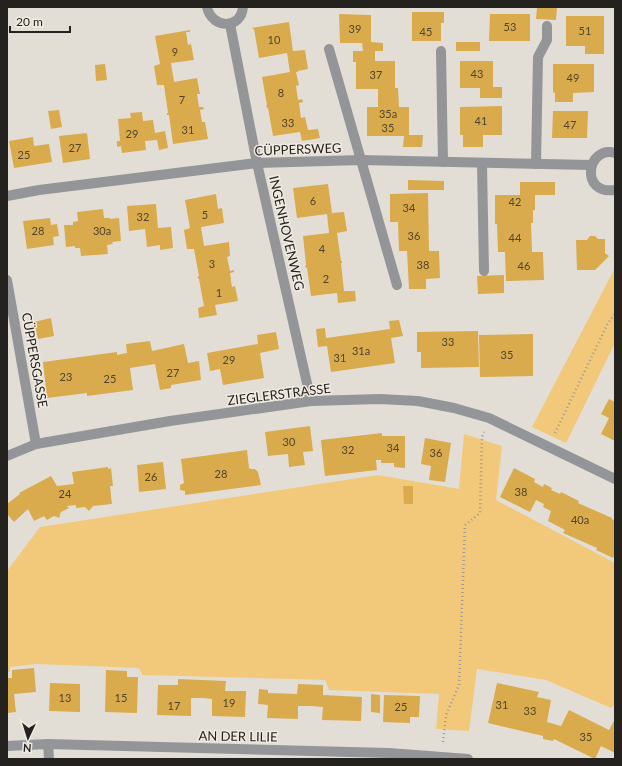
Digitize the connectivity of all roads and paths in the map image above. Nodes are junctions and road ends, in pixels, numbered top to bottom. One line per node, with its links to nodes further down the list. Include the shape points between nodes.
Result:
1 (207, 7): 3 (street, via 213,20 220,24)
2 (243, 7): 3 (street, via 242,14)
3 (230, 24): 9 (street, INGENHOVENWEG)
4 (547, 26): 12 (street, via 547,40 538,58)
5 (329, 49): 8 (street)
6 (441, 51): 10 (street)
7 (615, 153): 13 (street, via 604,153)
8 (361, 160): 9 (street, CÜPPERSWEG); 10 (street, CÜPPERSWEG); 18 (street)
9 (257, 162): 15 (street, CÜPPERSWEG); 20 (street, INGENHOVENWEG)
10 (443, 162): 11 (street, CÜPPERSWEG)
11 (482, 163): 12 (street, CÜPPERSWEG); 16 (street)
12 (536, 164): 13 (street, CÜPPERSWEG)
13 (591, 165): 14 (street, via 590,172 596,184 602,189)
14 (615, 190)
15 (7, 196)
16 (484, 270)
17 (7, 280): 22 (street, CÜPPERSGASSE)
18 (397, 285)
19 (615, 314): 23 (path, via 608,323)
20 (311, 401): 21 (street, ZIEGLERSTRASSE, via 418,401); 22 (street, ZIEGLERSTRASSE, via 170,421)
21 (489, 418): 23 (street, ZIEGLERSTRASSE); 28 (path, via 482,437 480,513 465,524 459,685 446,716)
22 (36, 444): 24 (street, ZIEGLERSTRASSE)
23 (549, 446): 25 (street, ZIEGLERSTRASSE)
24 (7, 456)
25 (615, 478)
26 (48, 744): 27 (street, AN DER LILIE); 28 (street, AN DER LILIE, via 389,752); 29 (street)
27 (7, 746)
28 (441, 756): 30 (street, AN DER LILIE)
29 (49, 759)
30 (468, 759)

